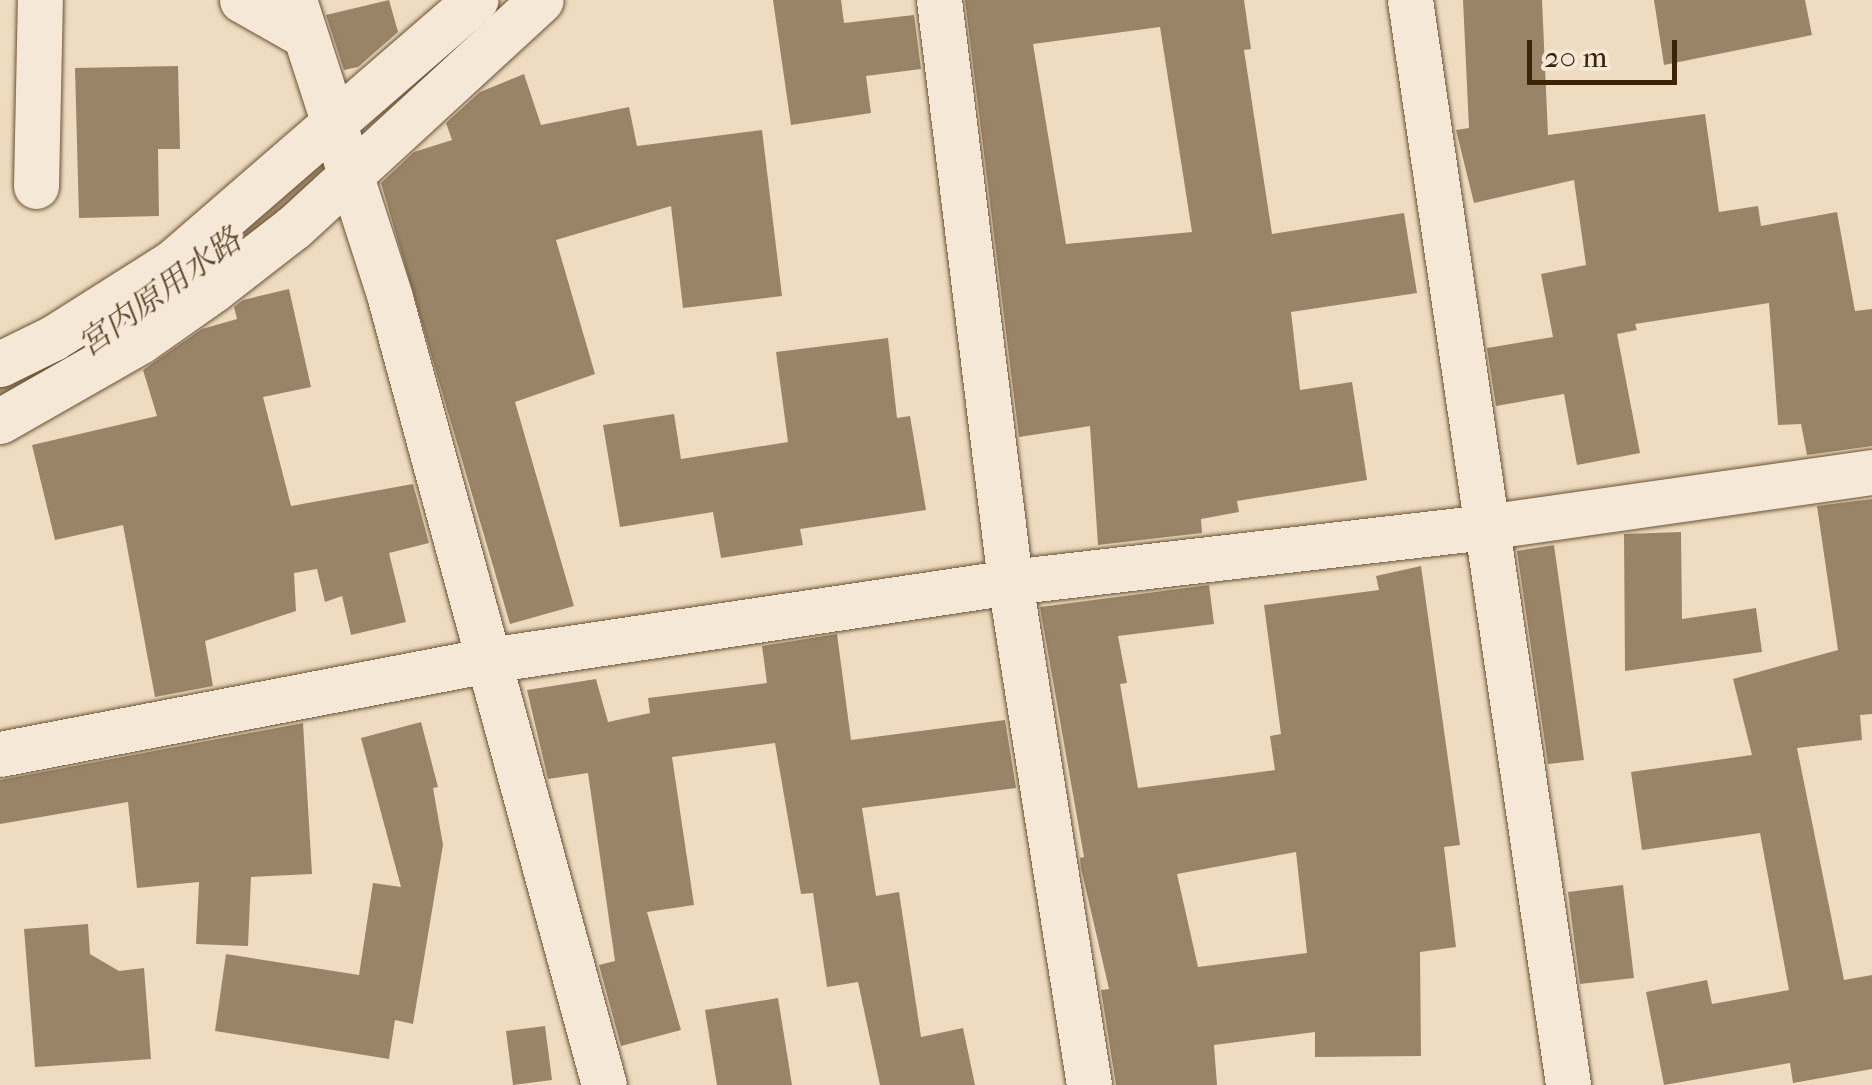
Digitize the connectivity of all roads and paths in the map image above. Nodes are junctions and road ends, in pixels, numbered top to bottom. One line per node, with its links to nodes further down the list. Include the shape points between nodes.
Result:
1 (40, 0): 10 (street)
2 (242, 0): 7 (street)
3 (475, 0): 8 (street)
4 (542, 0): 9 (street)
5 (939, 0): 15 (street)
6 (1410, 0): 14 (street)
7 (299, 17): 8 (street)
8 (332, 128): 9 (street); 11 (street, via 173,262)
9 (349, 172): 12 (street, via 294,227 214,289); 16 (street)
10 (36, 186)
11 (0, 364)
12 (0, 421)
13 (1872, 472): 14 (street)
14 (1485, 528): 15 (street); 20 (street)
15 (1010, 582): 16 (street); 19 (street)
16 (489, 660): 17 (street); 18 (street)
17 (0, 754)
18 (604, 1085)
19 (1088, 1085)
20 (1568, 1085)

